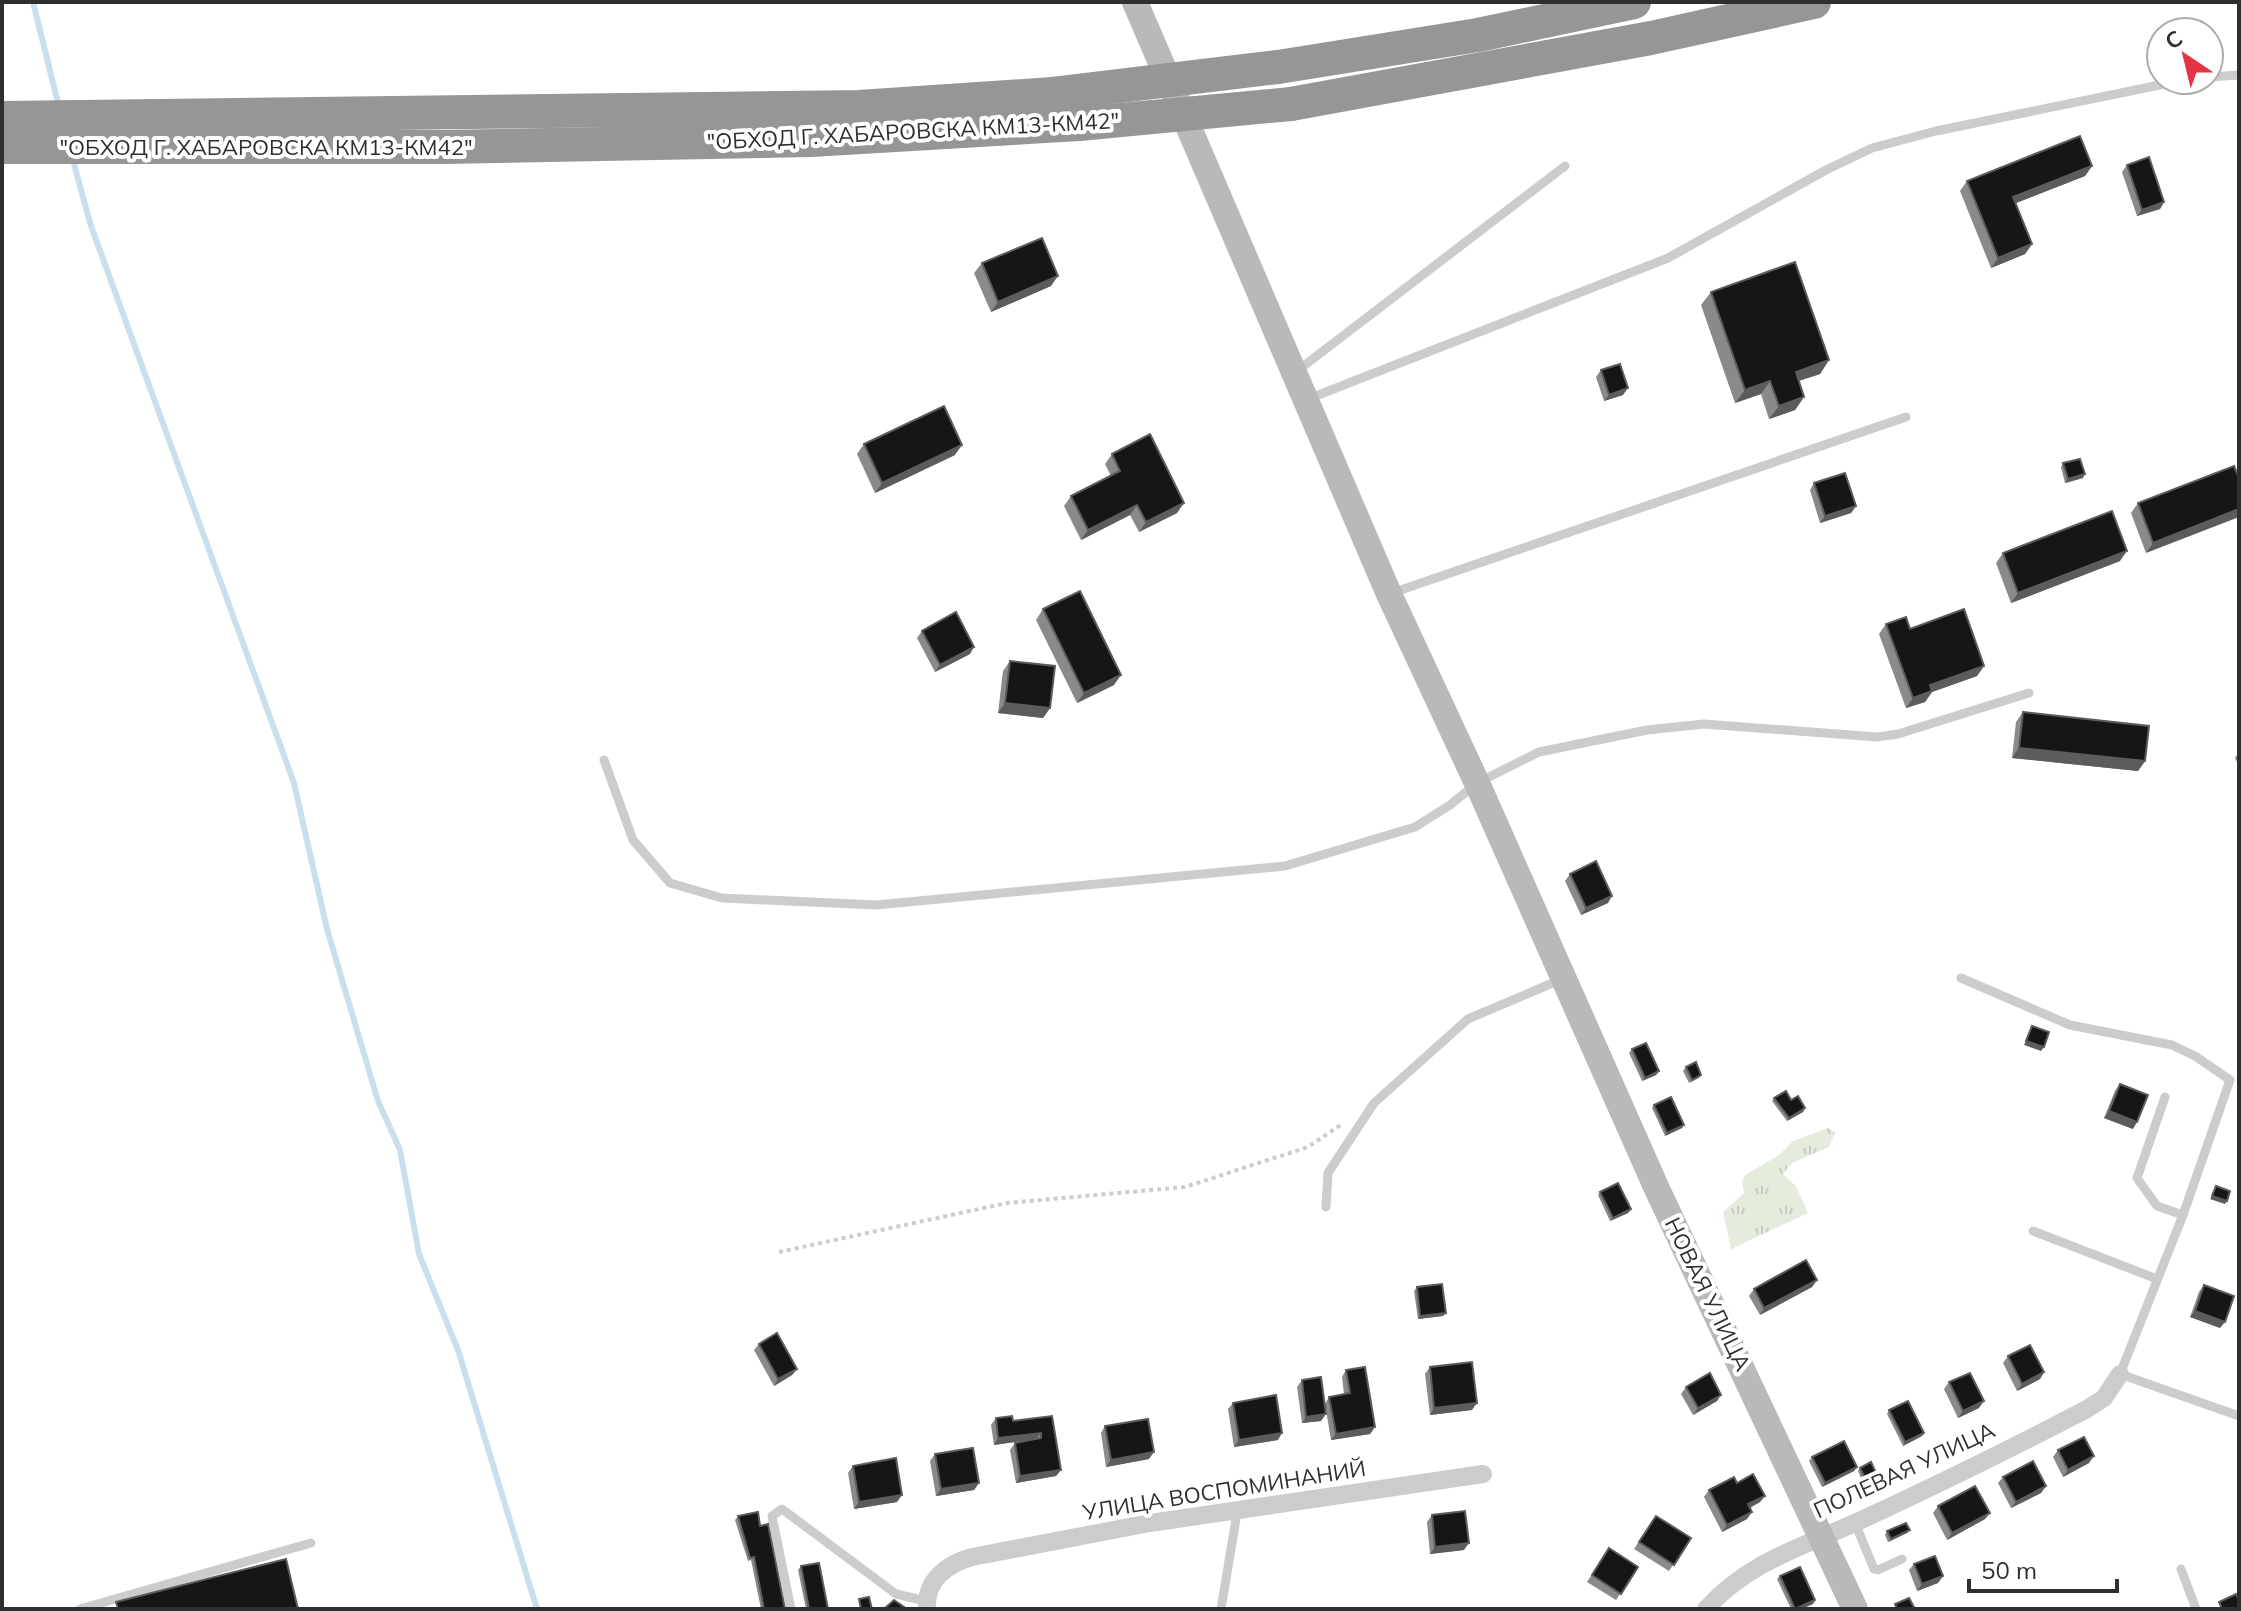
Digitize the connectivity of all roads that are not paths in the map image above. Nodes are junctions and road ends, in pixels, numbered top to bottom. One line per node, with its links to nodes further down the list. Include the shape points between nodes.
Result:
1 (1135, 2): 8 (main road, НОВАЯ УЛИЦА)
2 (1634, 2): 5 (highway, "ОБХОД Г. ХАБАРОВСКА КМ13-КМ42", bridge, via 1478,35 1278,67 1053,94 859,107)
3 (1814, 2): 5 (highway, "ОБХОД Г. ХАБАРОВСКА КМ13-КМ42", bridge, via 1651,38 1291,104 1079,124 796,140 445,147)
4 (2145, 88): 9 (lane, via 1872,148 1668,258)
5 (161, 131): 6 (highway, "ОБХОД Г. ХАБАРОВСКА КМ13-КМ42")
6 (4, 138)
7 (1565, 166): 8 (lane)
8 (1294, 373): 9 (main road, НОВАЯ УЛИЦА)
9 (1305, 400): 11 (main road, НОВАЯ УЛИЦА)
10 (1906, 417): 11 (lane)
11 (1389, 594): 14 (main road, НОВАЯ УЛИЦА)
12 (2029, 693): 14 (lane, via 1877,737 1704,724 1647,730 1539,752)
13 (604, 760): 14 (lane, via 633,840 670,883 722,898 876,905 1285,866 1415,827)
14 (1477, 783): 16 (main road, НОВАЯ УЛИЦА)
15 (1961, 978): 17 (lane, via 2070,1025 2172,1045)
16 (1562, 979): 19 (lane, via 1468,1019 1374,1103 1328,1173); 28 (main road, НОВАЯ УЛИЦА)
17 (2234, 1081): 20 (lane)
18 (2165, 1097): 20 (lane, via 2137,1178 2157,1206)
19 (1326, 1207)
20 (2183, 1215): 22 (lane)
21 (2033, 1231): 22 (lane)
22 (2157, 1279): 23 (lane)
23 (2120, 1374): 24 (lane); 27 (street, ПОЛЕВАЯ УЛИЦА, via 2104,1398 2087,1409)
24 (2239, 1416)
25 (1483, 1474): 26 (street, УЛИЦА ВОСПОМИНАНИЙ)
26 (1237, 1513): 32 (street, УЛИЦА ВОСПОМИНАНИЙ, via 1150,1523 952,1562 942,1570); 35 (lane)
27 (1855, 1523): 28 (street, ПОЛЕВАЯ УЛИЦА); 30 (lane, via 1874,1569)
28 (1823, 1535): 36 (street, ПОЛЕВАЯ УЛИЦА, via 1751,1570); 37 (main road, НОВАЯ УЛИЦА)
29 (311, 1543): 33 (lane)
30 (1902, 1559)
31 (2181, 1569): 38 (lane)
32 (926, 1605): 34 (lane, via 896,1594 782,1509 772,1516)
33 (80, 1609)
34 (791, 1609)
35 (1221, 1609)
36 (1706, 1609)
37 (1855, 1609)
38 (2196, 1609)

